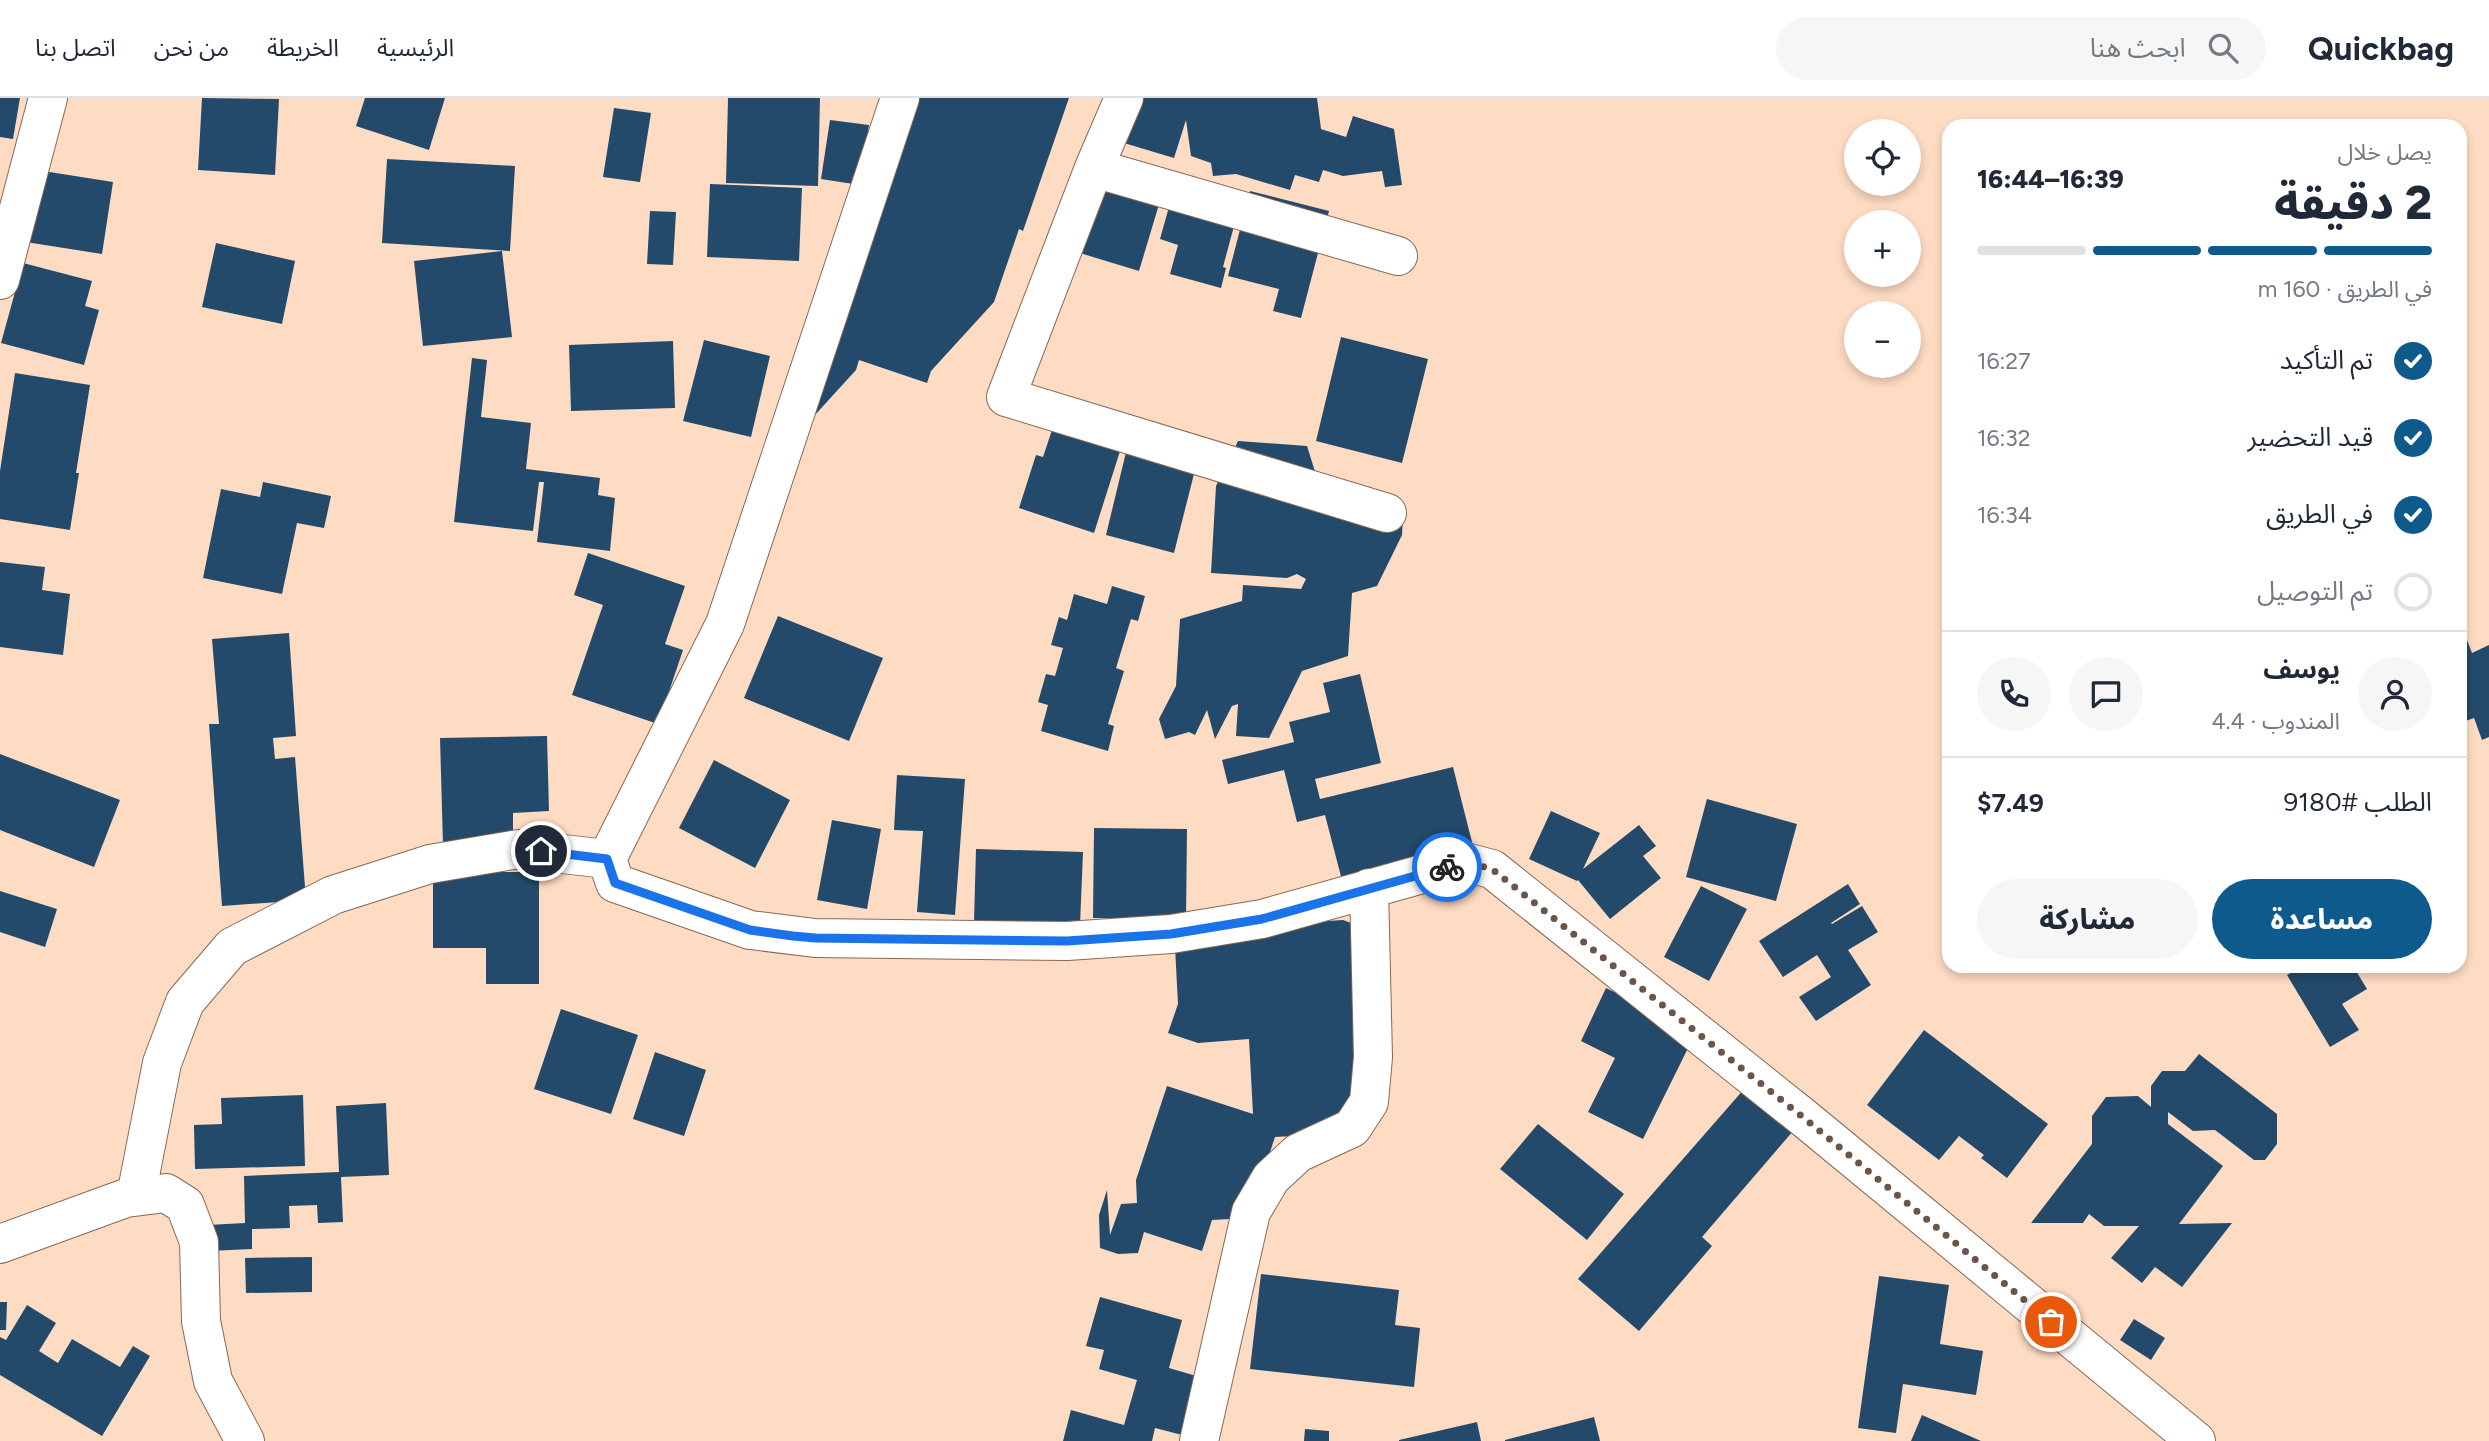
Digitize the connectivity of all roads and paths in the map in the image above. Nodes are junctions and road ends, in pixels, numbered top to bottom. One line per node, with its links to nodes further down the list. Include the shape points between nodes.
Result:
1 (48, 98): 6 (street)
2 (900, 98): 8 (street, via 725,624)
3 (1124, 98): 4 (street)
4 (1094, 168): 5 (street); 7 (street, via 1006,397)
5 (1398, 256)
6 (0, 279)
7 (1387, 513)
8 (607, 859): 9 (street, via 615,883 750,930 815,938 1067,941 1171,934 1262,919); 10 (street, via 519,849 430,864 333,895 232,947 180,1014 162,1063)
9 (1369, 888): 13 (street, via 1373,1057 1369,1102 1352,1128 1298,1153 1272,1178 1251,1212); 14 (street, via 1465,862 1492,869)
10 (136, 1196): 11 (street); 12 (street, via 166,1193 185,1205 199,1242 201,1321 213,1381)
11 (0, 1244)
12 (245, 1441)
13 (1199, 1441)
14 (2196, 1441)

